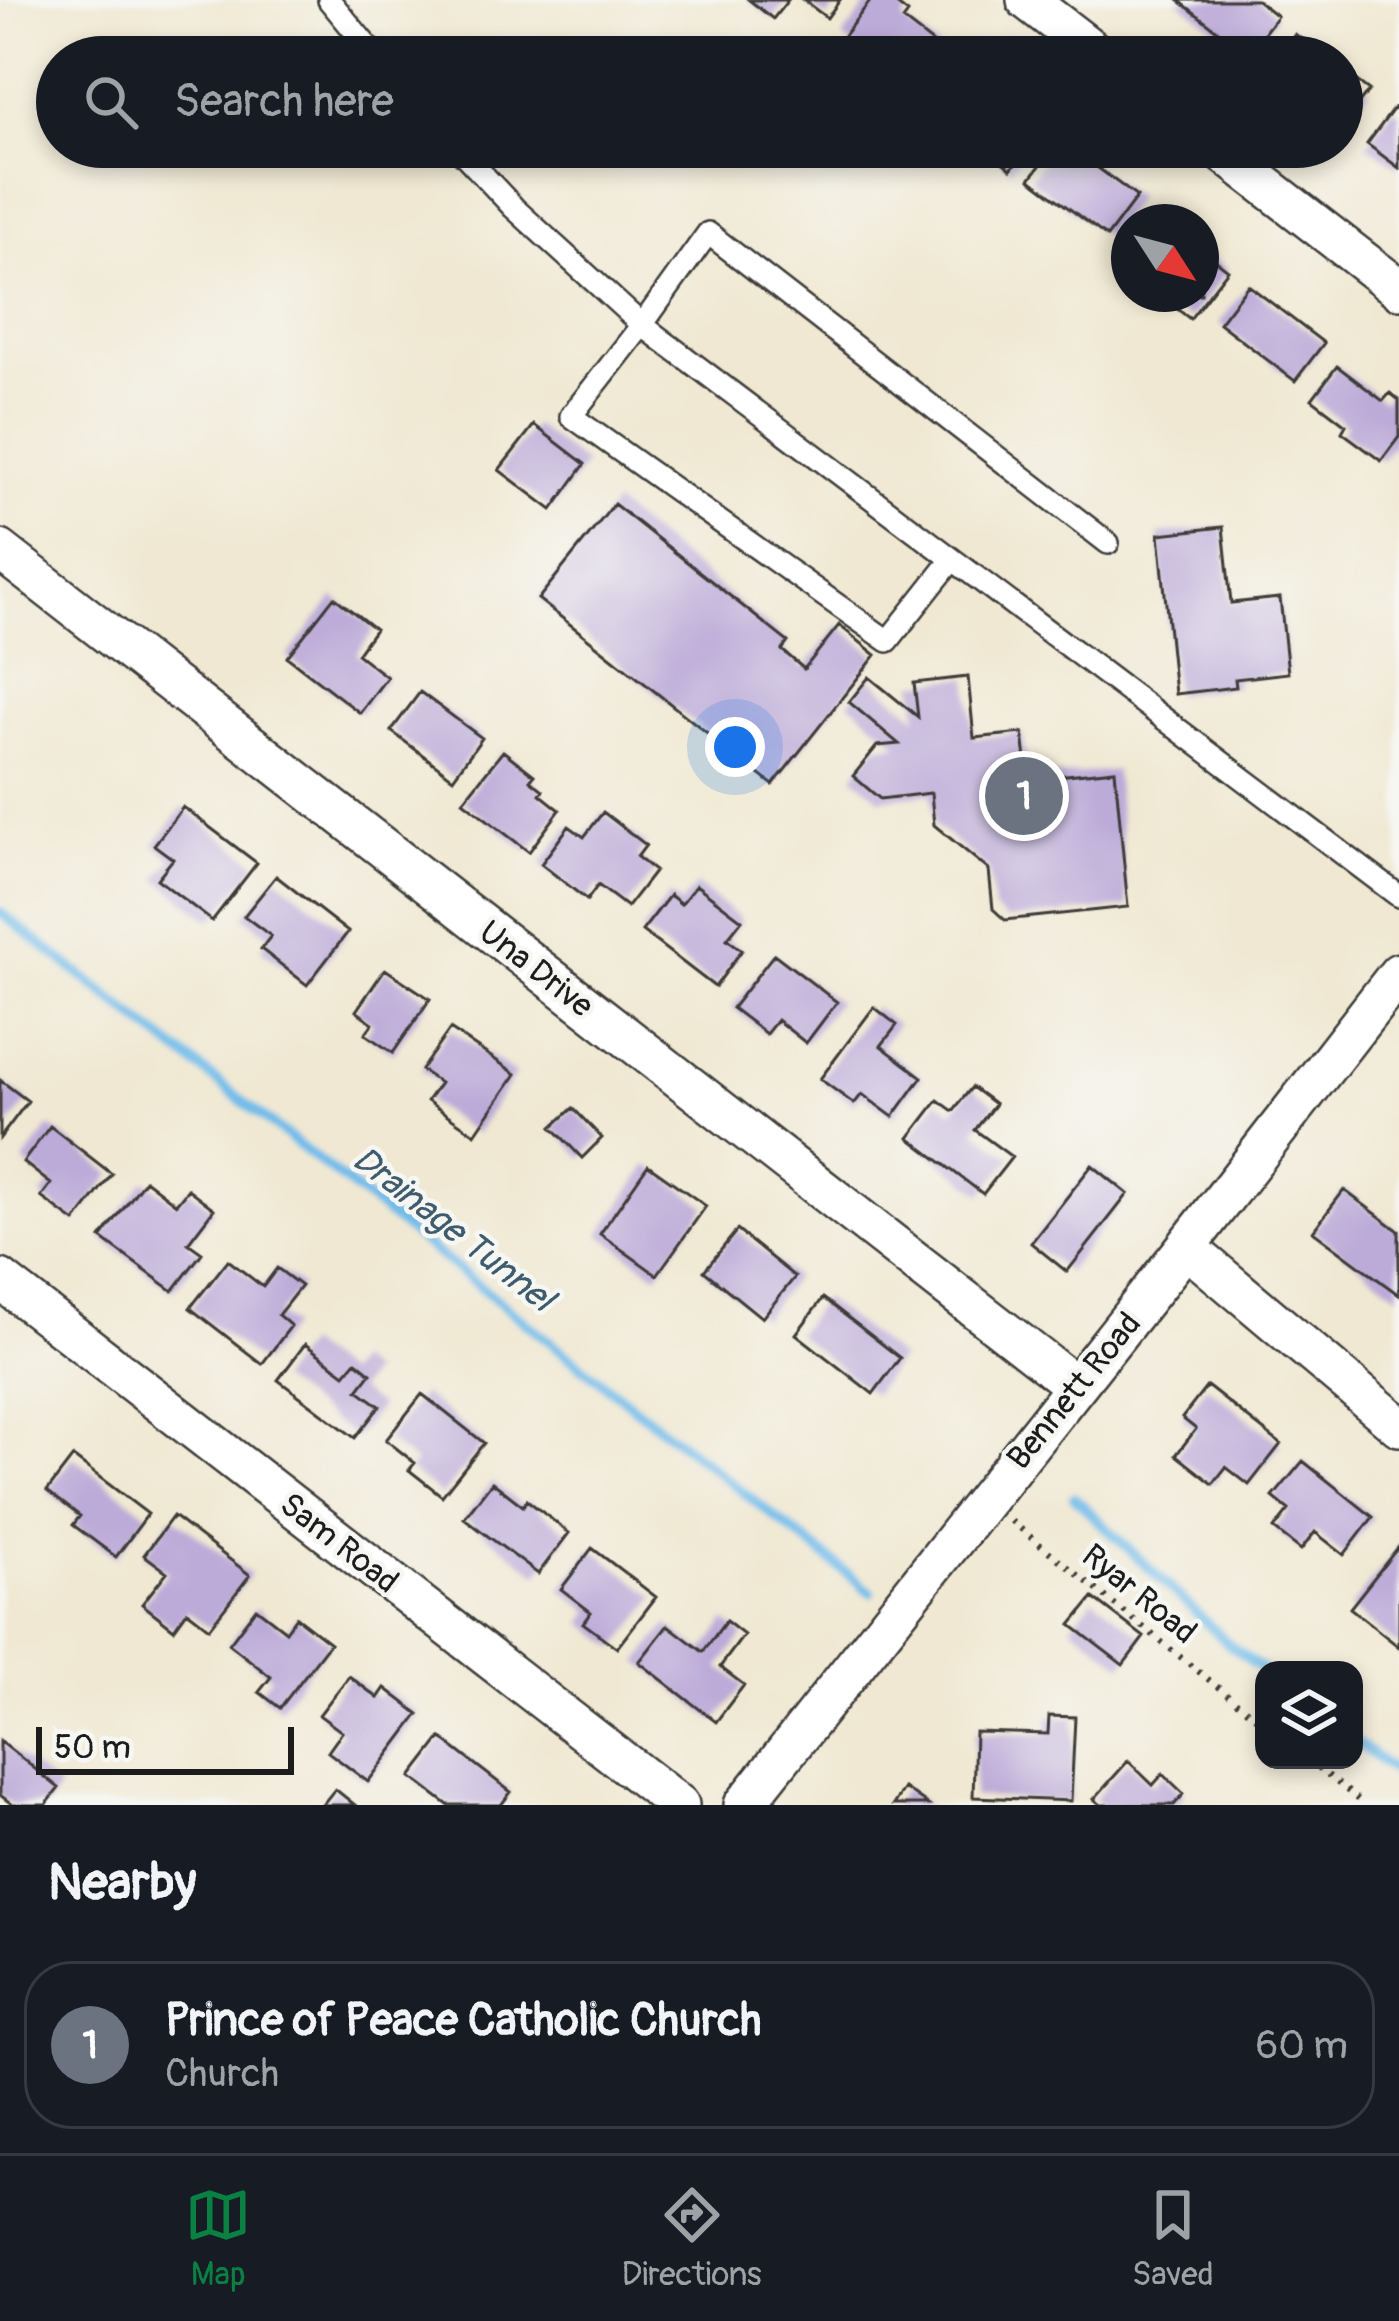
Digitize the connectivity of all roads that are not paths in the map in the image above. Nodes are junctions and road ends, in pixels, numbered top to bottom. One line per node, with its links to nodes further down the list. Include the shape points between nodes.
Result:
1 (329, 0): 3 (lane)
2 (1028, 0): 4 (street)
3 (359, 36)
4 (1074, 36)
5 (477, 168): 8 (lane)
6 (1243, 168): 7 (street)
7 (1399, 289)
8 (642, 325): 9 (lane, via 708,233); 11 (lane); 11 (lane, via 571,416 888,641)
9 (1108, 543)
10 (0, 550): 16 (street, Una Drive)
11 (952, 560): 12 (lane)
12 (1399, 896)
13 (1399, 973): 14 (street, Bennett Road)
14 (1186, 1247): 16 (street, Bennett Road); 17 (street)
15 (0, 1279): 18 (street, Sam Road)
16 (1075, 1386): 19 (street, Bennett Road)
17 (1399, 1426)
18 (679, 1805)
19 (744, 1805)

